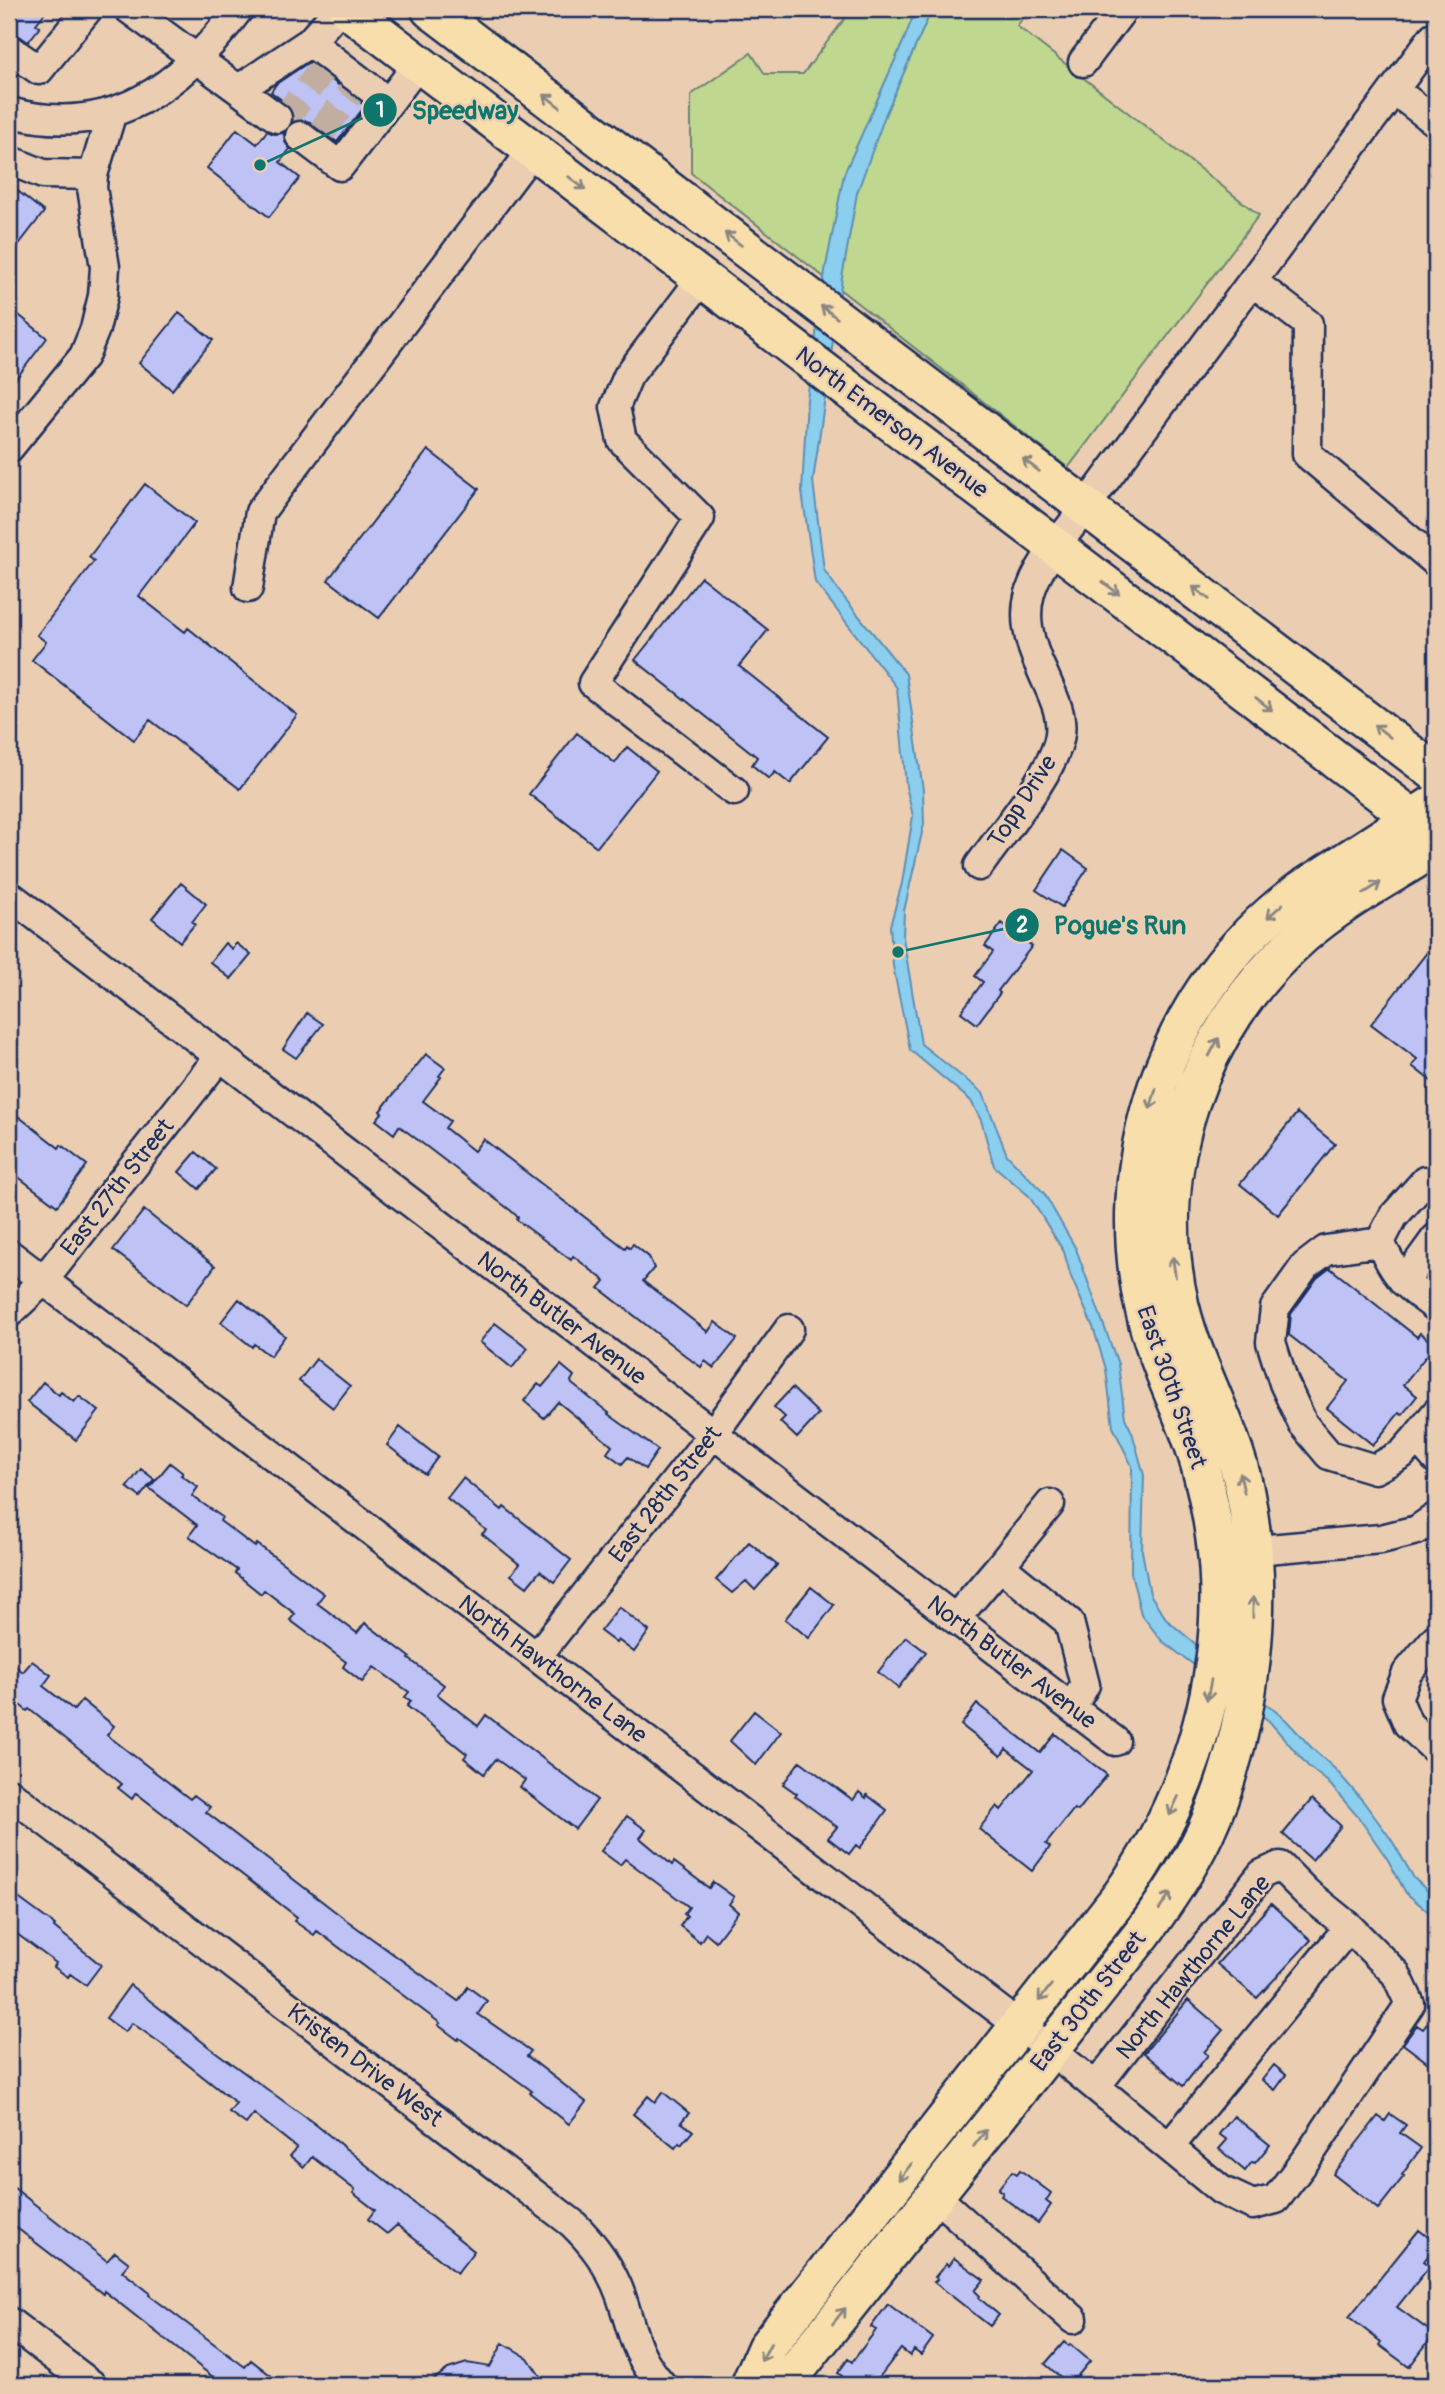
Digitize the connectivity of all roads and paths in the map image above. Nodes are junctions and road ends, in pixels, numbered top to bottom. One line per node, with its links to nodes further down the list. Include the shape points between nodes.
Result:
1 (88, 9): 15 (street)
2 (120, 9): 3 (street)
3 (130, 9): 12 (street)
4 (239, 9): 12 (street)
5 (339, 9): 11 (street)
6 (347, 9): 14 (main road, North Emerson Avenue)
7 (430, 9): 30 (main road, North Emerson Avenue, one-way to 7)
8 (1123, 9): 13 (street)
9 (1433, 37): 17 (street, Topp Drive)
10 (9, 49): 15 (street)
11 (322, 56): 16 (street); 18 (street)
12 (198, 58): 16 (street); 19 (street, via 155,94)
13 (1083, 62)
14 (419, 63): 18 (street); 24 (main road, North Emerson Avenue)
15 (39, 70): 20 (street)
16 (239, 89): 21 (street)
17 (1394, 90): 22 (street); 28 (street, Topp Drive)
18 (388, 102): 23 (street, via 340,166)
19 (112, 111): 20 (street, via 79,118); 26 (street)
20 (19, 114)
21 (277, 118)
22 (1436, 122)
23 (311, 137)
24 (533, 150): 27 (main road, North Emerson Avenue, one-way to 27); 33 (street, via 260,512)
25 (9, 160): 26 (street, via 43,174)
26 (93, 175): 29 (street, via 105,267 95,328 85,356)
27 (702, 278): 31 (main road, North Emerson Avenue); 35 (street, via 628,376 615,407 622,440 701,518 593,683)
28 (1253, 282): 30 (street, Topp Drive); 32 (street, via 1308,324 1307,454)
29 (9, 447)
30 (1086, 506): 31 (street, Topp Drive); 34 (main road, North Emerson Avenue, one-way to 30)
31 (1056, 547): 36 (main road, North Emerson Avenue, one-way to 36); 38 (street, Topp Drive, via 1034,580 1026,612 1029,638 1059,710 1058,746)
32 (1436, 562)
33 (248, 588)
34 (1436, 773)
35 (734, 791)
36 (1428, 819): 57 (main road, East 30th Street, one-way to 57, via 1292,897 1243,941 1179,1031 1151,1103 1133,1216 1140,1291 1160,1361 1200,1465)
37 (1436, 847): 56 (main road, East 30th Street, one-way to 37, via 1236,1457 1188,1333 1177,1286 1170,1216 1180,1137 1209,1056 1258,980 1304,934)
38 (979, 866)
39 (9, 894): 40 (street, North Butler Avenue)
40 (220, 1056): 45 (street, East 27th Street); 51 (street, North Butler Avenue)
41 (1436, 1189): 43 (street, via 1425,1181 1393,1217)
42 (1436, 1238): 46 (street)
43 (1380, 1242): 46 (street, via 1393,1271); 52 (street, via 1326,1250 1305,1266 1275,1308 1271,1342 1303,1424 1329,1455 1375,1469 1402,1454)
44 (9, 1254): 45 (street, North Hawthorne Lane)
45 (43, 1280): 48 (street, East 27th Street); 61 (street, North Hawthorne Lane)
46 (1404, 1282): 47 (street)
47 (1436, 1307)
48 (9, 1313)
49 (789, 1329): 51 (street, East 28th Street)
50 (1436, 1413): 52 (street)
51 (713, 1434): 59 (street, North Butler Avenue); 61 (street, East 28th Street)
52 (1417, 1437): 53 (street)
53 (1436, 1459)
54 (1050, 1504): 58 (street)
55 (1436, 1517): 56 (street, via 1417,1530 1381,1539)
56 (1252, 1551): 57 (street); 68 (main road, East 30th Street, one-way to 56, via 1143,1933 1184,1872 1212,1816 1230,1762 1250,1663)
57 (1216, 1553): 67 (main road, East 30th Street, one-way to 67, via 1216,1637 1210,1687 1179,1796 1137,1874)
58 (1000, 1566): 59 (street); 62 (street, via 1069,1622 1085,1685)
59 (955, 1619): 62 (street, North Butler Avenue)
60 (1436, 1638): 64 (street, via 1407,1673 1397,1698 1408,1724)
61 (537, 1656): 67 (street, North Hawthorne Lane)
62 (1072, 1707): 63 (street, North Butler Avenue)
63 (1115, 1741)
64 (1436, 1750)
65 (9, 1793): 75 (street, Kristen Drive West, via 572,2223 604,2261 634,2341)
66 (1349, 1927): 69 (street, North Hawthorne Lane, via 1280,1866 1262,1874); 70 (street); 70 (street, North Hawthorne Lane, via 1396,1974 1410,2004 1276,2199 1253,2205 1221,2190)
67 (1020, 2026): 68 (street, North Hawthorne Lane); 76 (main road, East 30th Street, one-way to 76, via 766,2348)
68 (1050, 2049): 69 (street, North Hawthorne Lane); 71 (main road, East 30th Street, one-way to 68)
69 (1096, 2086): 70 (street, North Hawthorne Lane)
70 (1170, 2146)
71 (935, 2196): 72 (street); 77 (main road, East 30th Street, one-way to 71, via 797,2369)
72 (1073, 2319)
73 (9, 2322): 74 (street)
74 (92, 2385)
75 (662, 2385)
76 (750, 2385)
77 (777, 2385)

